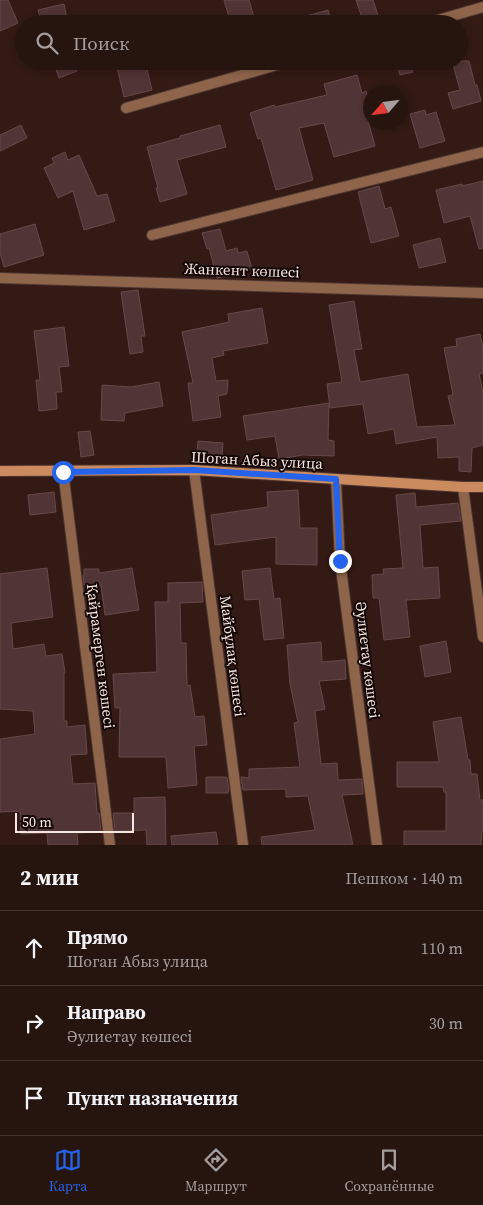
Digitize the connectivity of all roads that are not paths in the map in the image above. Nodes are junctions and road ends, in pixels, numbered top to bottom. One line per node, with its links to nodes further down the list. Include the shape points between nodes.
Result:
1 (483, 7): 2 (street)
2 (455, 15)
3 (259, 70): 4 (street)
4 (126, 108)
5 (483, 152): 6 (street)
6 (152, 235)
7 (0, 278): 8 (street, Жанкент көшесі)
8 (483, 293)
9 (194, 470): 11 (street, Шоган Абыз улица); 12 (street, Шоган Абыз улица); 17 (street, Майбұлақ көшесі)
10 (0, 471): 11 (street, Шоган Абыз улица)
11 (63, 472): 16 (street, Қайрамерген көшесі)
12 (336, 479): 13 (street, Шоган Абыз улица); 18 (street, Әулиетау көшесі, via 340,561)
13 (463, 487): 14 (street, Шоган Абыз улица); 15 (street)
14 (483, 487)
15 (483, 637)
16 (110, 845)
17 (243, 845)
18 (377, 845)

